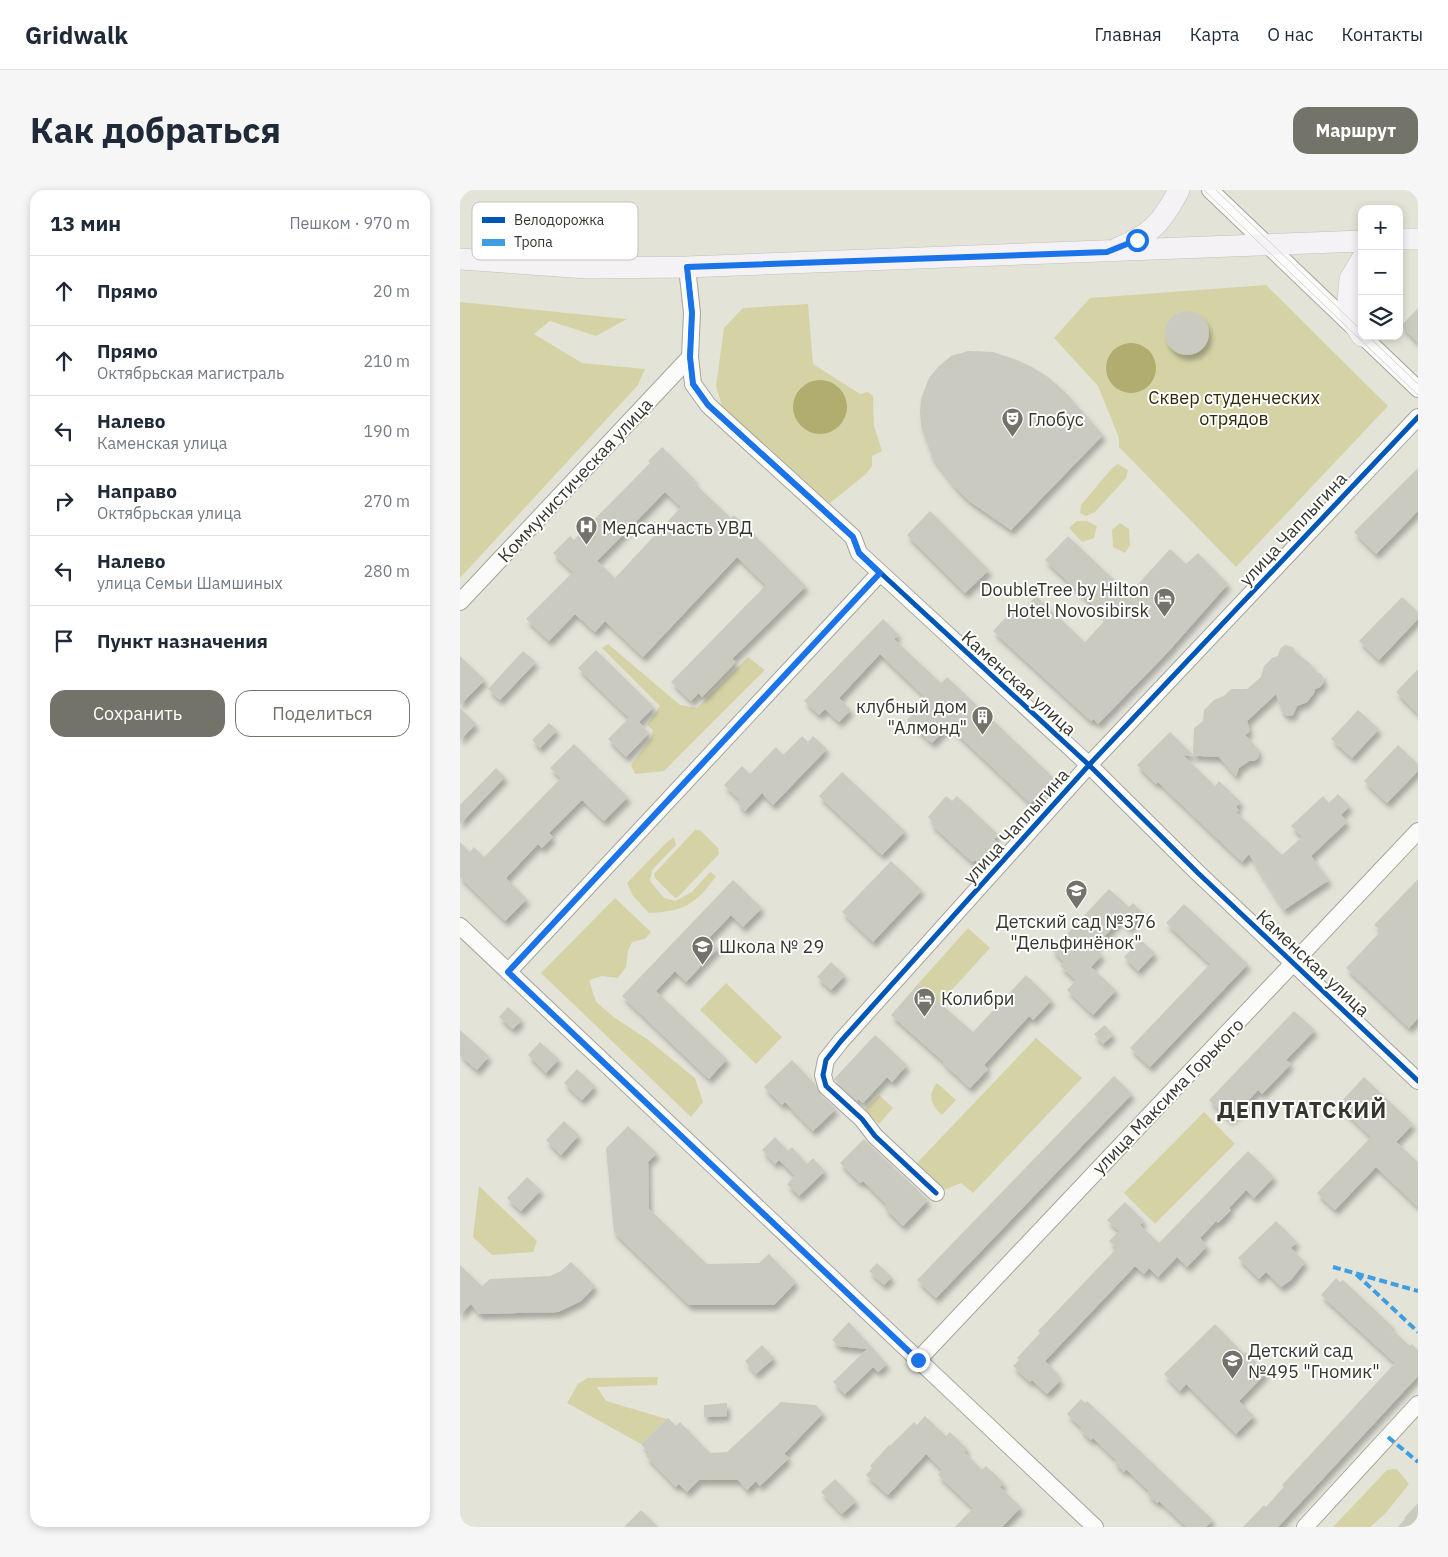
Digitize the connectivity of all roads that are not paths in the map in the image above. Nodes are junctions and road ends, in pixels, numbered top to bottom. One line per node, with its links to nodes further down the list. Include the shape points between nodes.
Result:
1 (1179, 190): 7 (main road, via 1158,224 1137,240)
2 (1218, 193): 6 (street)
3 (1418, 239): 4 (main road)
4 (1403, 240)
5 (1358, 241): 6 (main road)
6 (1267, 246): 7 (main road); 14 (street)
7 (1107, 252): 12 (main road)
8 (460, 260): 10 (main road)
9 (501, 260): 10 (main road)
10 (509, 262): 12 (main road, via 587,268)
11 (1358, 266): 13 (main road, via 1350,279 1348,300 1351,318)
12 (687, 267): 16 (street, Каменская улица, via 692,313)
13 (1358, 329)
14 (1358, 332)
15 (1366, 340): 17 (street)
16 (690, 357): 19 (street, Каменская улица, via 693,384 708,405 853,537 859,553); 20 (street, Коммунистическая улица)
17 (1418, 389)
18 (1418, 417): 21 (street, улица Чаплыгина)
19 (880, 573): 21 (street, Каменская улица); 25 (street)
20 (460, 602)
21 (1089, 766): 24 (street, Каменская улица); 27 (street, улица Чаплыгина, via 826,1060 823,1075 826,1086)
22 (1418, 832): 24 (street, улица Максима Горького)
23 (460, 926): 25 (street)
24 (1294, 964): 26 (street, Каменская улица); 28 (street, улица Максима Горького)
25 (508, 972): 28 (street)
26 (1418, 1081)
27 (936, 1193)
28 (918, 1360): 30 (street)
29 (1418, 1404): 31 (street)
30 (1095, 1527)
31 (1305, 1527)

